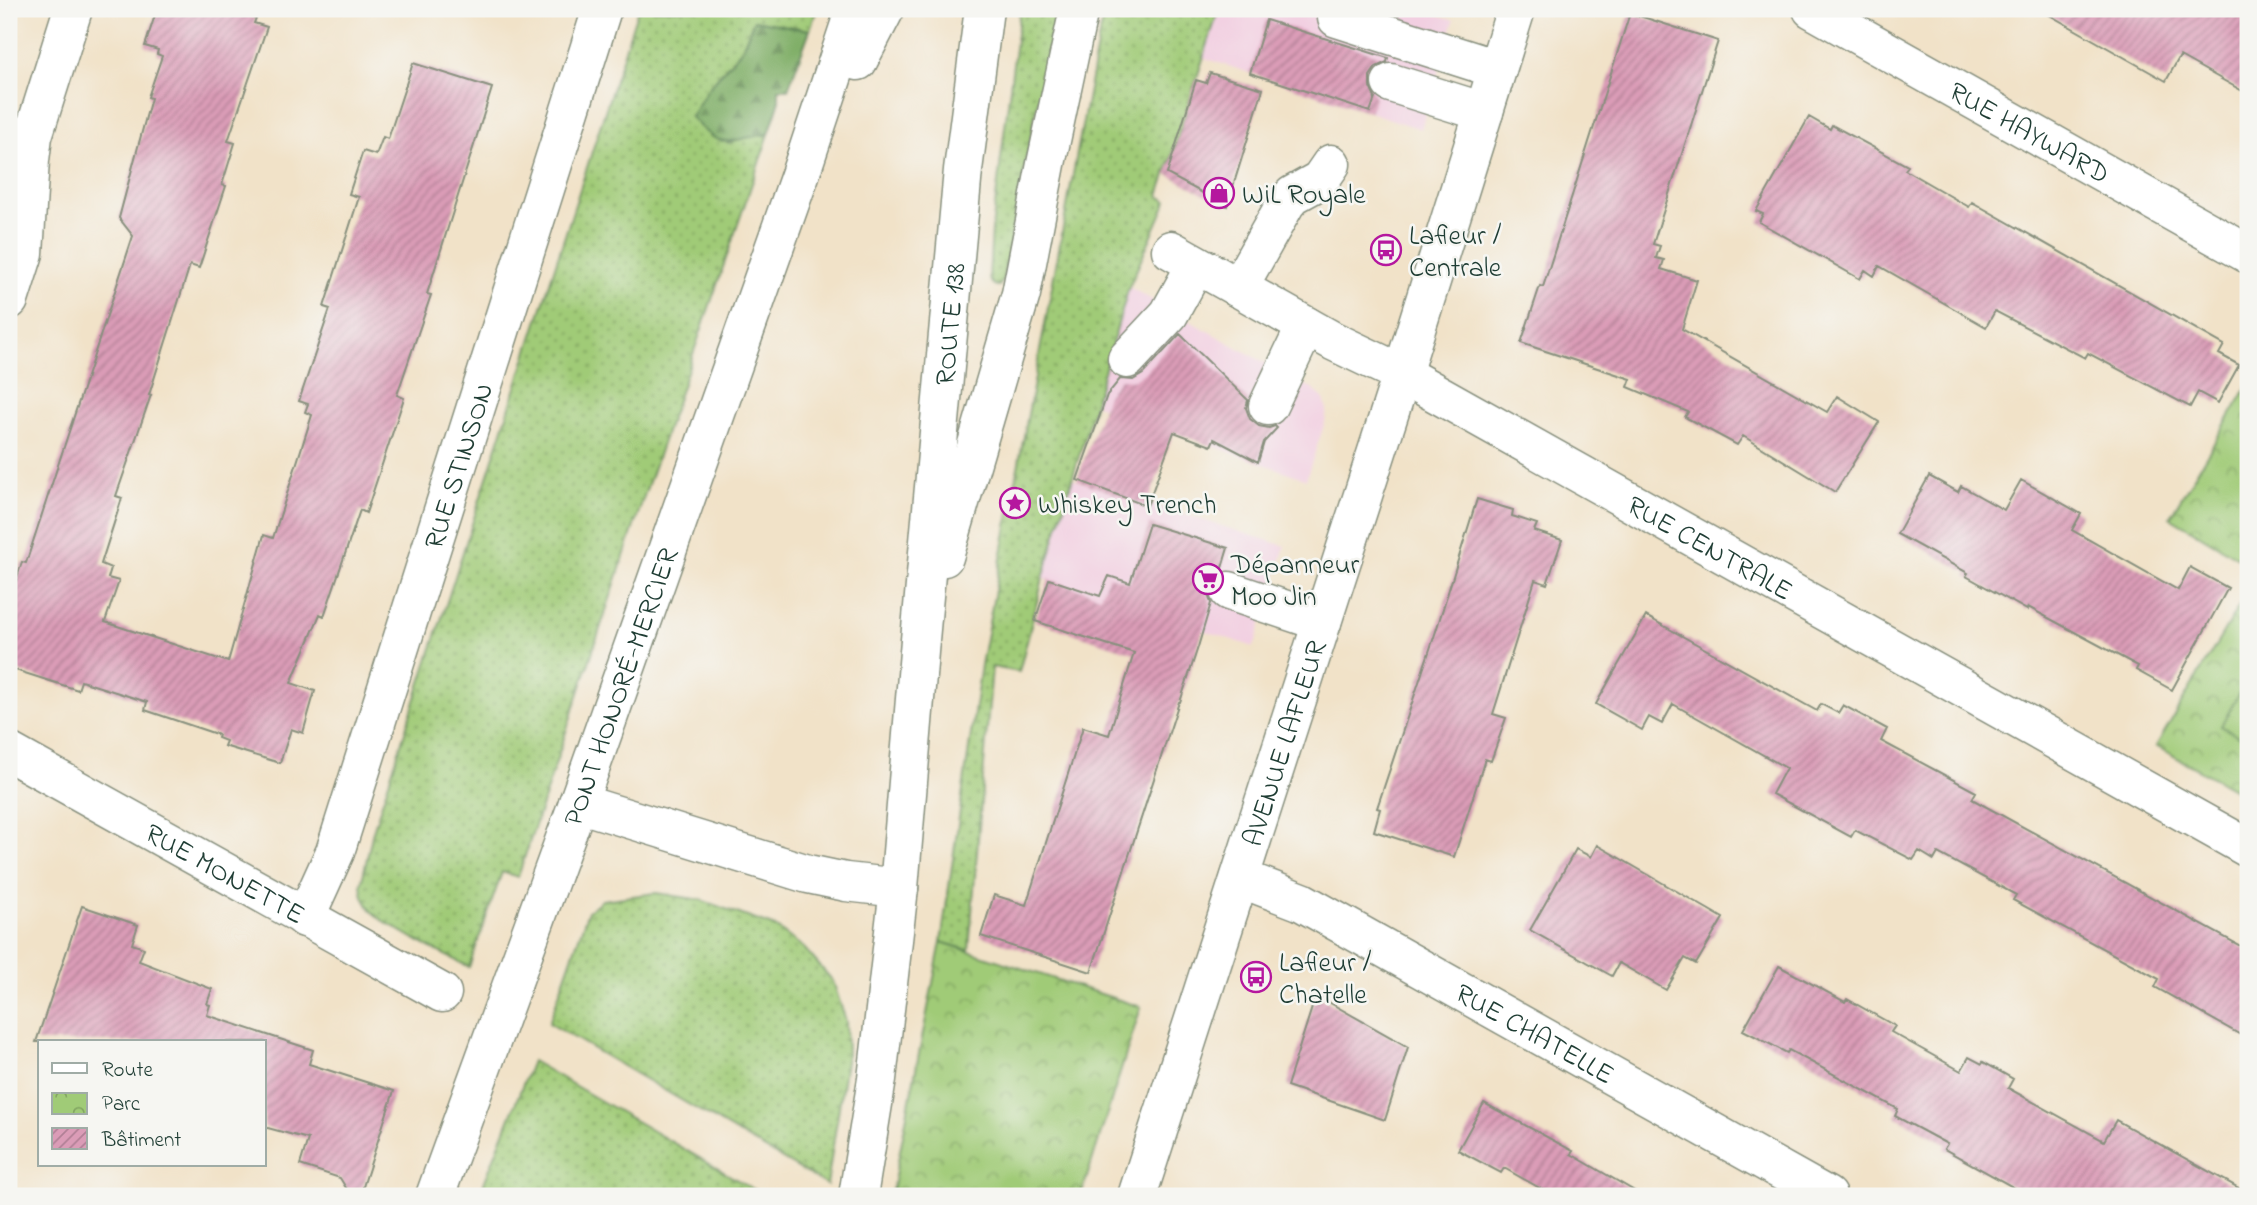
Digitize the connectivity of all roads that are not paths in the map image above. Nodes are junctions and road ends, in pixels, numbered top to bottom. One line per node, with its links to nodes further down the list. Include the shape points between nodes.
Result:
1 (72, 9): 17 (main road, via 33,136 24,253)
2 (602, 9): 30 (main road, RUE STINSON, via 335,852)
3 (855, 9): 14 (main road)
4 (885, 9): 14 (main road)
5 (984, 9): 24 (main road, ROUTE 138, via 963,170)
6 (1079, 9): 24 (main road, via 1021,294)
7 (1516, 9): 10 (main road, AVENUE LAFLEUR)
8 (1812, 9): 15 (main road, RUE HAYWARD)
9 (1337, 18): 10 (main road)
10 (1497, 69): 12 (main road, AVENUE LAFLEUR)
11 (1391, 83): 12 (main road)
12 (1484, 111): 20 (main road, AVENUE LAFLEUR)
13 (1331, 164): 16 (main road, via 1320,180 1286,203)
14 (800, 175): 26 (main road, PONT HONORÉ-MERCIER)
15 (2248, 254)
16 (1238, 288): 18 (main road, RUE CENTRALE); 19 (main road, RUE CENTRALE, via 1183,257 1168,314)
17 (9, 300)
18 (1306, 326): 20 (main road, RUE CENTRALE); 21 (main road)
19 (1127, 359)
20 (1402, 374): 23 (main road, AVENUE LAFLEUR); 27 (main road, RUE CENTRALE)
21 (1268, 407)
22 (1229, 591): 23 (main road)
23 (1322, 622): 28 (main road, AVENUE LAFLEUR)
24 (920, 640): 29 (main road)
25 (9, 752): 30 (main road, RUE MONETTE)
26 (578, 803): 29 (main road, via 808,874); 32 (main road, PONT HONORÉ-MERCIER)
27 (2248, 848)
28 (1240, 878): 34 (main road, AVENUE LAFLEUR); 35 (main road, RUE CHATELLE, via 1302,902)
29 (900, 888): 33 (main road)
30 (304, 918): 31 (main road, RUE MONETTE)
31 (442, 993)
32 (435, 1196)
33 (858, 1196)
34 (1137, 1196)
35 (1827, 1196)

